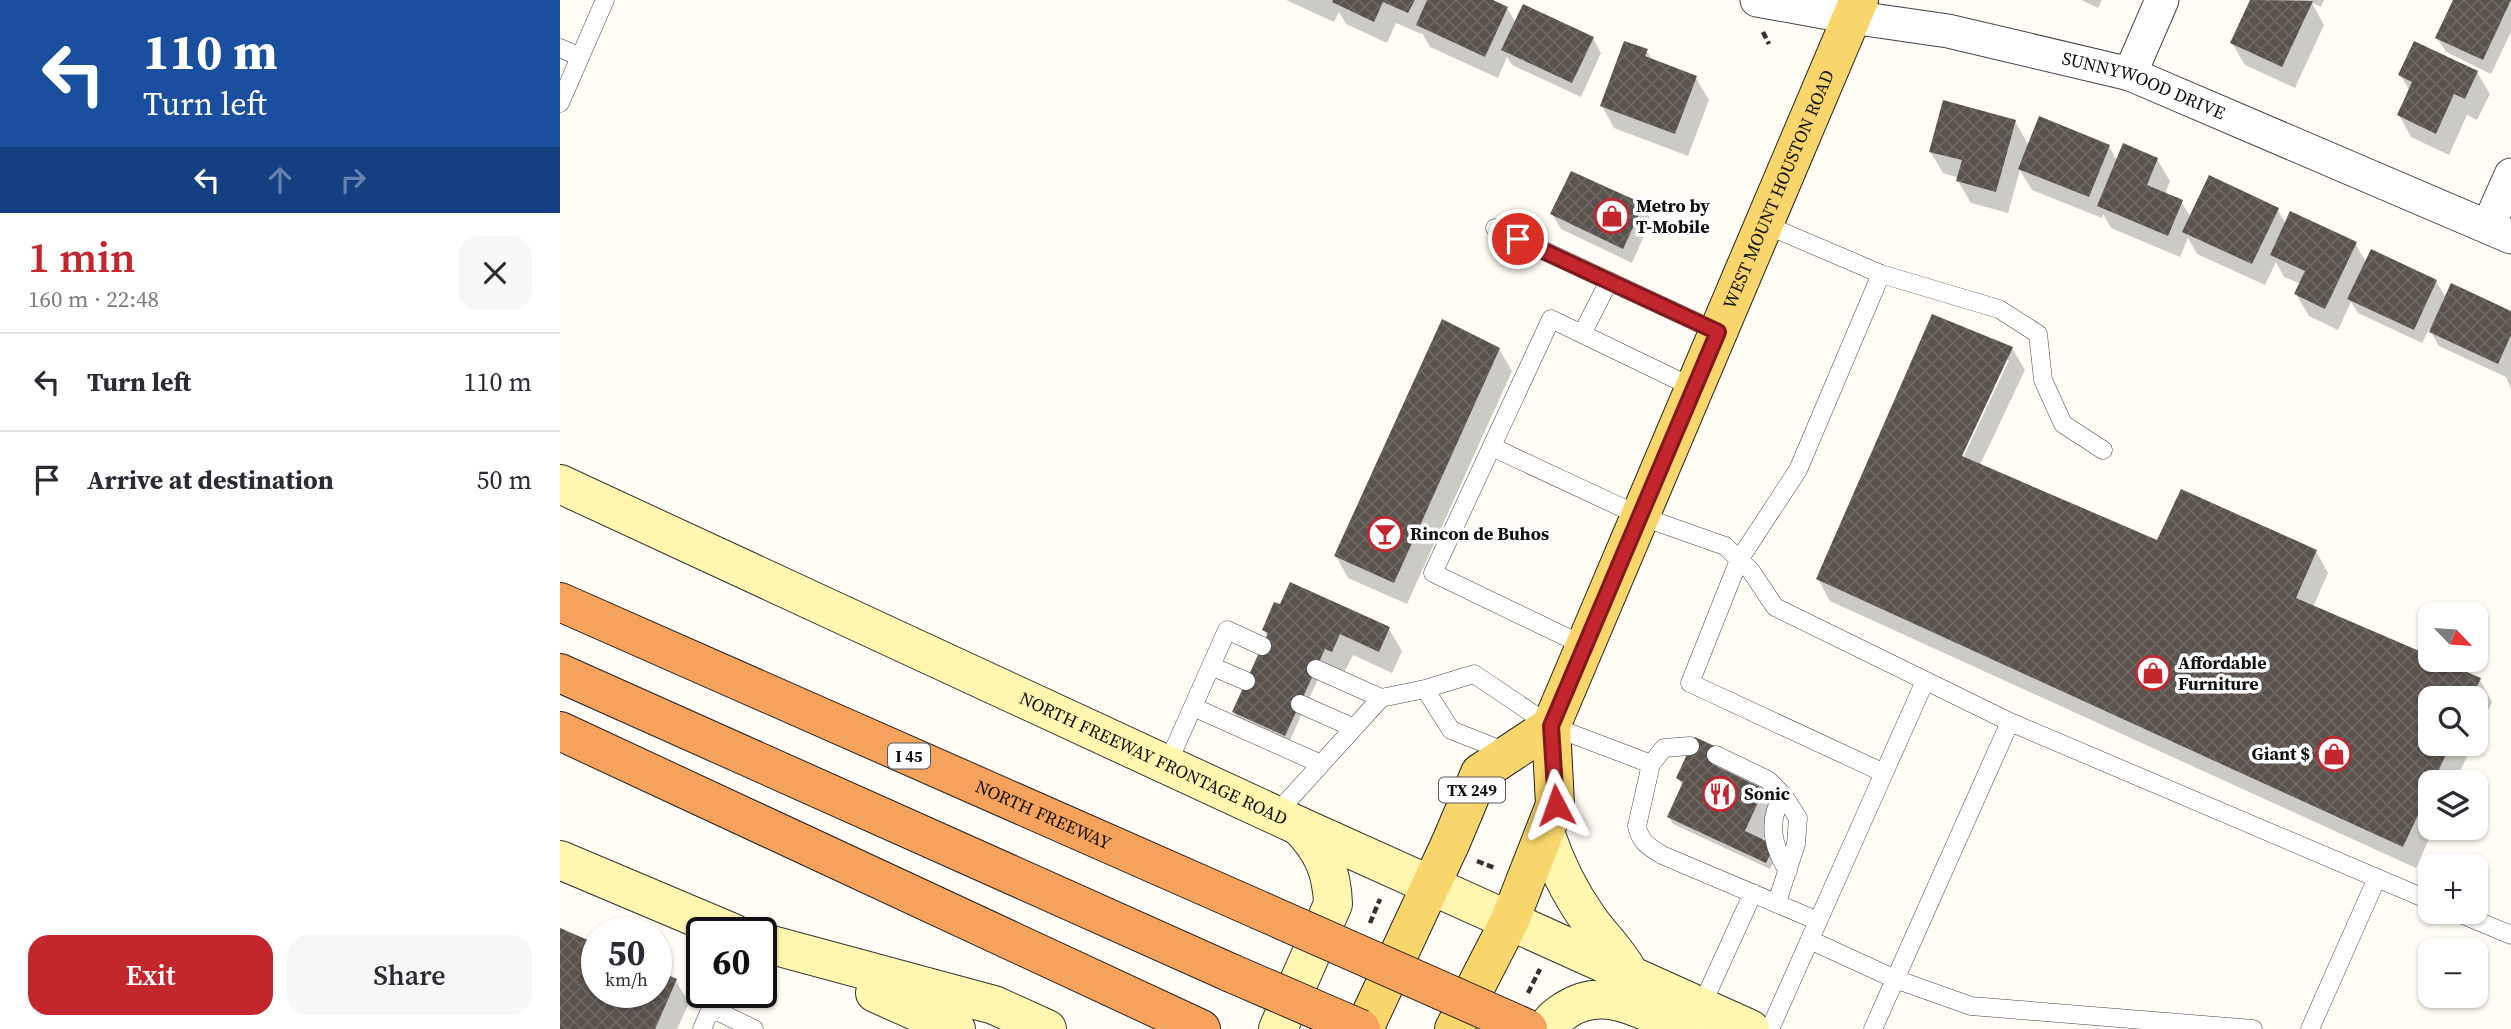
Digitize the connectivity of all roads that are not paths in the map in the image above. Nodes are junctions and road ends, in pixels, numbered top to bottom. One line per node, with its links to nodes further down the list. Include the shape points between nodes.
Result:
1 (605, 0): 6 (lane)
2 (1757, 0): 4 (street, SUNNYWOOD DRIVE)
3 (2162, 0): 7 (street)
4 (1855, 9): 7 (street, SUNNYWOOD DRIVE); 10 (main road, WEST MOUNT HOUSTON ROAD)
5 (560, 48): 6 (lane)
6 (580, 57): 8 (lane)
7 (2130, 74): 12 (street, SUNNYWOOD DRIVE)
8 (560, 103)
9 (2511, 175): 12 (street)
10 (1764, 224): 13 (lane); 15 (main road, WEST MOUNT HOUSTON ROAD)
11 (1495, 228): 14 (lane)
12 (2500, 232)
13 (1881, 274): 19 (lane, via 1999,309 2038,334 2043,380 2063,424); 22 (lane, via 1798,470)
14 (1609, 281): 15 (lane); 16 (lane)
15 (1718, 332): 17 (main road, WEST MOUNT HOUSTON ROAD)
16 (1582, 334): 17 (lane); 18 (lane, via 1551,319)
17 (1694, 388): 21 (main road, WEST MOUNT HOUSTON ROAD)
18 (1492, 447): 21 (lane); 25 (lane, via 1433,573)
19 (2103, 450)
20 (560, 484): 44 (main road, NORTH FREEWAY FRONTAGE ROAD)
21 (1640, 516): 22 (lane, via 1725,546); 25 (main road, WEST MOUNT HOUSTON ROAD)
22 (1739, 559): 30 (lane, via 1775,607); 45 (lane, via 1690,683)
23 (560, 602): 75 (highway, NORTH FREEWAY / I 45, bridge)
24 (1262, 646): 26 (lane, via 1227,630)
25 (1585, 646): 36 (main road, WEST MOUNT HOUSTON ROAD)
26 (1211, 666): 29 (lane); 34 (lane)
27 (1316, 669): 32 (lane)
28 (560, 673): 73 (highway, bridge)
29 (1246, 681)
30 (1925, 681): 35 (lane); 45 (lane)
31 (1425, 689): 32 (lane); 36 (lane, via 1474,674); 40 (lane, via 1451,730)
32 (1381, 698): 37 (lane)
33 (1300, 704): 37 (lane)
34 (1193, 707): 42 (lane); 44 (lane)
35 (2010, 722): 49 (lane); 63 (lane)
36 (1551, 726): 40 (main road, TX 249); 43 (lane); 47 (main road, WEST MOUNT HOUSTON ROAD, via 1556,805)
37 (1354, 728): 42 (lane)
38 (560, 731): 71 (highway)
39 (1690, 746): 43 (lane, via 1664,748)
40 (1509, 753): 50 (main road, TX 249, via 1480,773)
41 (1716, 755): 53 (lane, via 1768,779 1798,818 1796,844)
42 (1321, 764): 46 (lane)
43 (1651, 764): 51 (lane, via 1637,826 1646,846)
44 (1167, 765): 46 (main road, NORTH FREEWAY FRONTAGE ROAD)
45 (1884, 773): 56 (lane)
46 (1287, 820): 50 (main road, NORTH FREEWAY FRONTAGE ROAD); 72 (main road, via 1314,841 1325,860 1333,904)
47 (1545, 832): 55 (main road, WEST MOUNT HOUSTON ROAD); 62 (main road, via 1567,886)
48 (560, 860): 54 (main road)
49 (2377, 878): 52 (lane); 81 (lane)
50 (1429, 885): 55 (main road, NORTH FREEWAY FRONTAGE ROAD); 73 (main road, TX 249)
51 (1753, 893): 53 (lane); 66 (lane)
52 (2418, 895)
53 (1777, 902): 56 (lane)
54 (695, 917)
55 (1510, 920): 62 (main road, NORTH FREEWAY FRONTAGE ROAD); 74 (main road, WEST MOUNT HOUSTON ROAD)
56 (1818, 920): 59 (lane)
57 (2485, 924): 58 (lane)
58 (2511, 935)
59 (1810, 940): 63 (lane); 78 (lane)
60 (777, 947): 70 (main road, via 994,1005)
61 (777, 950): 69 (main road)
62 (1630, 975): 66 (main road, NORTH FREEWAY FRONTAGE ROAD)
63 (1895, 979): 79 (lane); 80 (lane, via 1972,1006)
64 (711, 1008): 67 (lane)
65 (726, 1008): 68 (lane)
66 (1693, 1018): 76 (main road, via 1604,997 1577,1003 1553,1018); 77 (main road, NORTH FREEWAY FRONTAGE ROAD)
67 (702, 1029)
68 (754, 1029)
69 (956, 1029)
70 (1047, 1029)
71 (1201, 1029)
72 (1278, 1029)
73 (1362, 1029)
74 (1454, 1029)
75 (1528, 1029)
76 (1547, 1029)
77 (1750, 1029)
78 (1770, 1029)
79 (1873, 1029)
80 (2253, 1029)
81 (2311, 1029)

